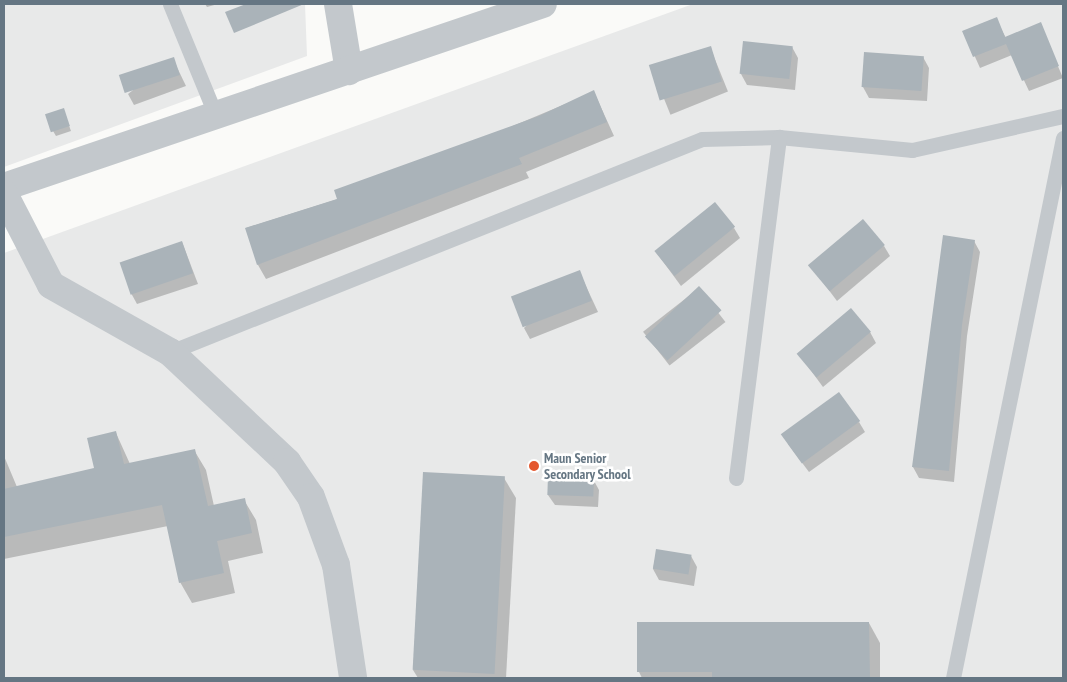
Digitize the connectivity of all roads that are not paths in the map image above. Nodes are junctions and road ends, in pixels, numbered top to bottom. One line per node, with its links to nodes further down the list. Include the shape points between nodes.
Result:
1 (170, 4): 5 (lane)
2 (338, 4): 4 (street)
3 (543, 4): 4 (street)
4 (349, 71): 5 (street)
5 (216, 116): 9 (street)
6 (1063, 116): 7 (lane, via 912,150)
7 (779, 137): 11 (lane, via 702,139); 12 (lane)
8 (1063, 138): 14 (lane)
9 (4, 187)
10 (4, 194): 11 (street, via 52,285)
11 (170, 352): 13 (street, via 287,462 311,497 336,565)
12 (736, 478)
13 (353, 678)
14 (953, 678)

